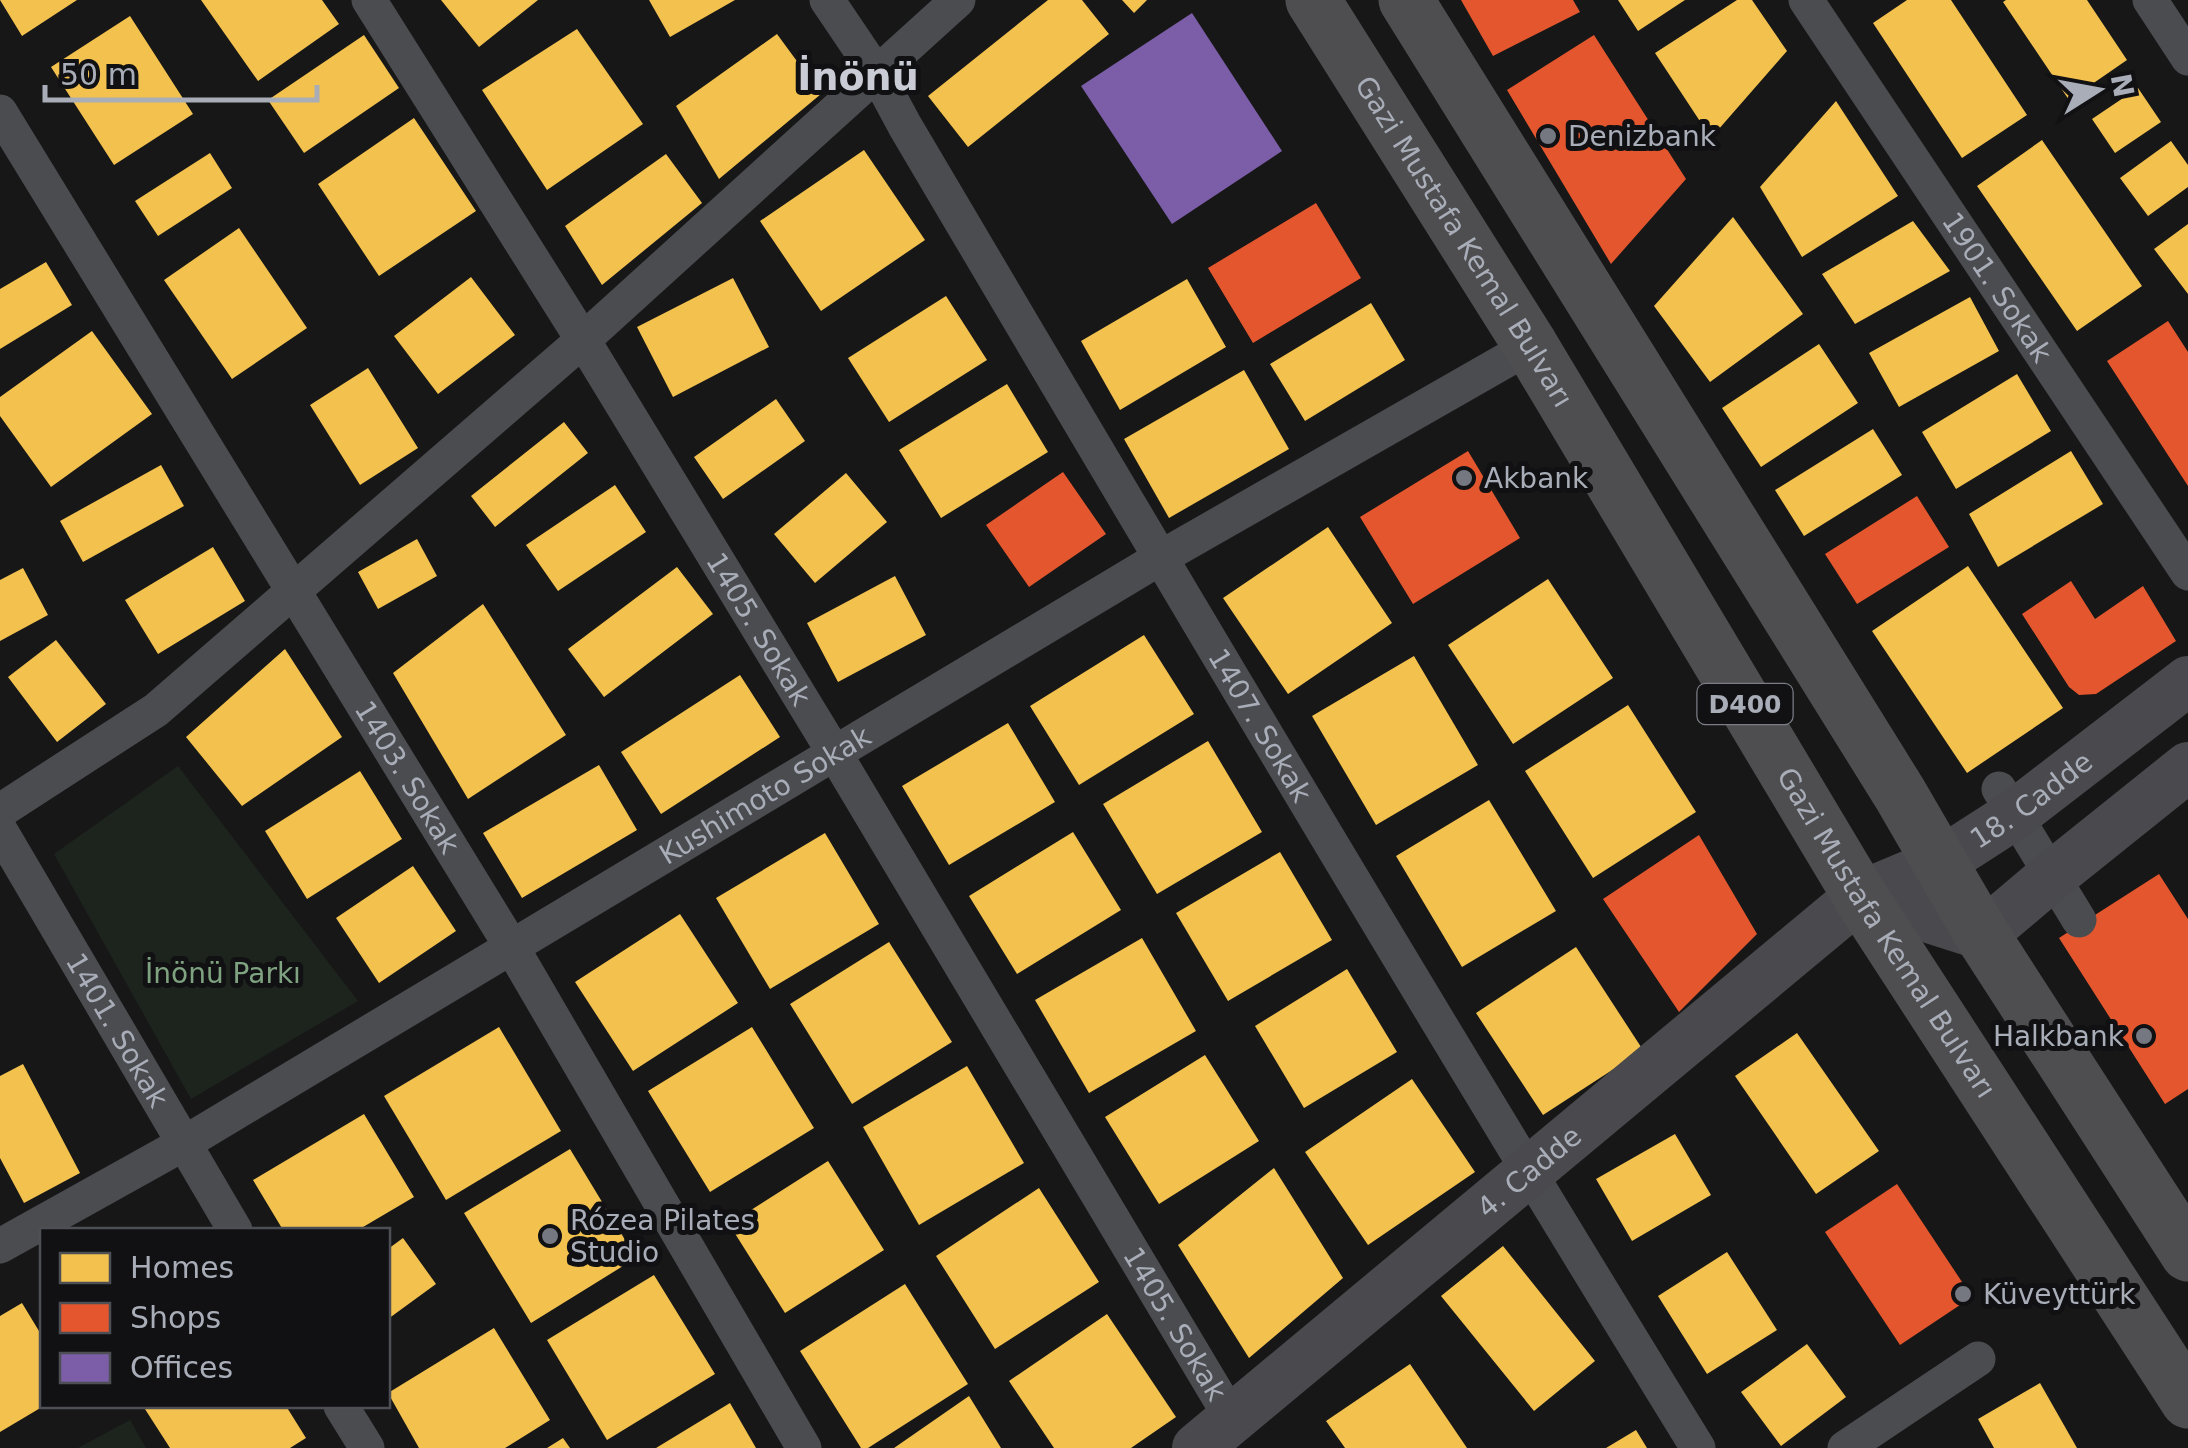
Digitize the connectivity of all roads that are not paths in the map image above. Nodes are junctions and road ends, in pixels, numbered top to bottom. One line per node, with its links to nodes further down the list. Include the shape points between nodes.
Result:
1 (369, 0): 11 (street, 1405. Sokak)
2 (828, 0): 9 (street, 1407. Sokak)
3 (958, 0): 9 (street)
4 (1313, 0): 12 (highway, Gazi Mustafa Kemal Bulvarı / D400)
5 (1406, 0): 22 (highway, D400)
6 (1806, 0): 14 (street, 1901. Sokak)
7 (2150, 0): 8 (street)
8 (2188, 58)
9 (876, 74): 11 (street); 13 (street, 1407. Sokak)
10 (0, 112): 15 (street, 1403. Sokak)
11 (583, 340): 15 (street); 17 (street, 1405. Sokak)
12 (1532, 346): 13 (street, Kushimoto Sokak); 24 (highway, Gazi Mustafa Kemal Bulvarı / D400)
13 (1160, 558): 17 (street, Kushimoto Sokak); 29 (street, 1407. Sokak)
14 (2188, 573)
15 (293, 589): 20 (street, via 156,710); 27 (street, 1403. Sokak)
16 (2188, 681): 19 (street, 18. Cadde)
17 (835, 754): 27 (street, Kushimoto Sokak); 36 (street, 1405. Sokak)
18 (2188, 767): 23 (street)
19 (2006, 802): 22 (street, 18. Cadde); 23 (street)
20 (0, 812)
21 (0, 830): 28 (street, 1401. Sokak)
22 (1941, 862): 24 (street, 18. Cadde); 26 (highway, D400)
23 (2052, 876): 25 (street); 26 (street)
24 (1860, 896): 26 (street); 29 (street, 4. Cadde); 34 (highway, Gazi Mustafa Kemal Bulvarı / D400)
25 (2079, 920)
26 (1982, 935): 32 (highway, D400)
27 (511, 946): 28 (street, Kushimoto Sokak); 38 (street, 1403. Sokak)
28 (183, 1144): 30 (street, 1401. Sokak); 31 (street, Kushimoto Sokak)
29 (1528, 1172): 36 (street, 4. Cadde); 39 (street, 1407. Sokak)
30 (234, 1228)
31 (0, 1246)
32 (2188, 1254)
33 (1978, 1359): 40 (street)
34 (2188, 1401)
35 (342, 1408): 37 (street)
36 (1215, 1434)
37 (367, 1448)
38 (804, 1448)
39 (1698, 1448)
40 (1845, 1448)

